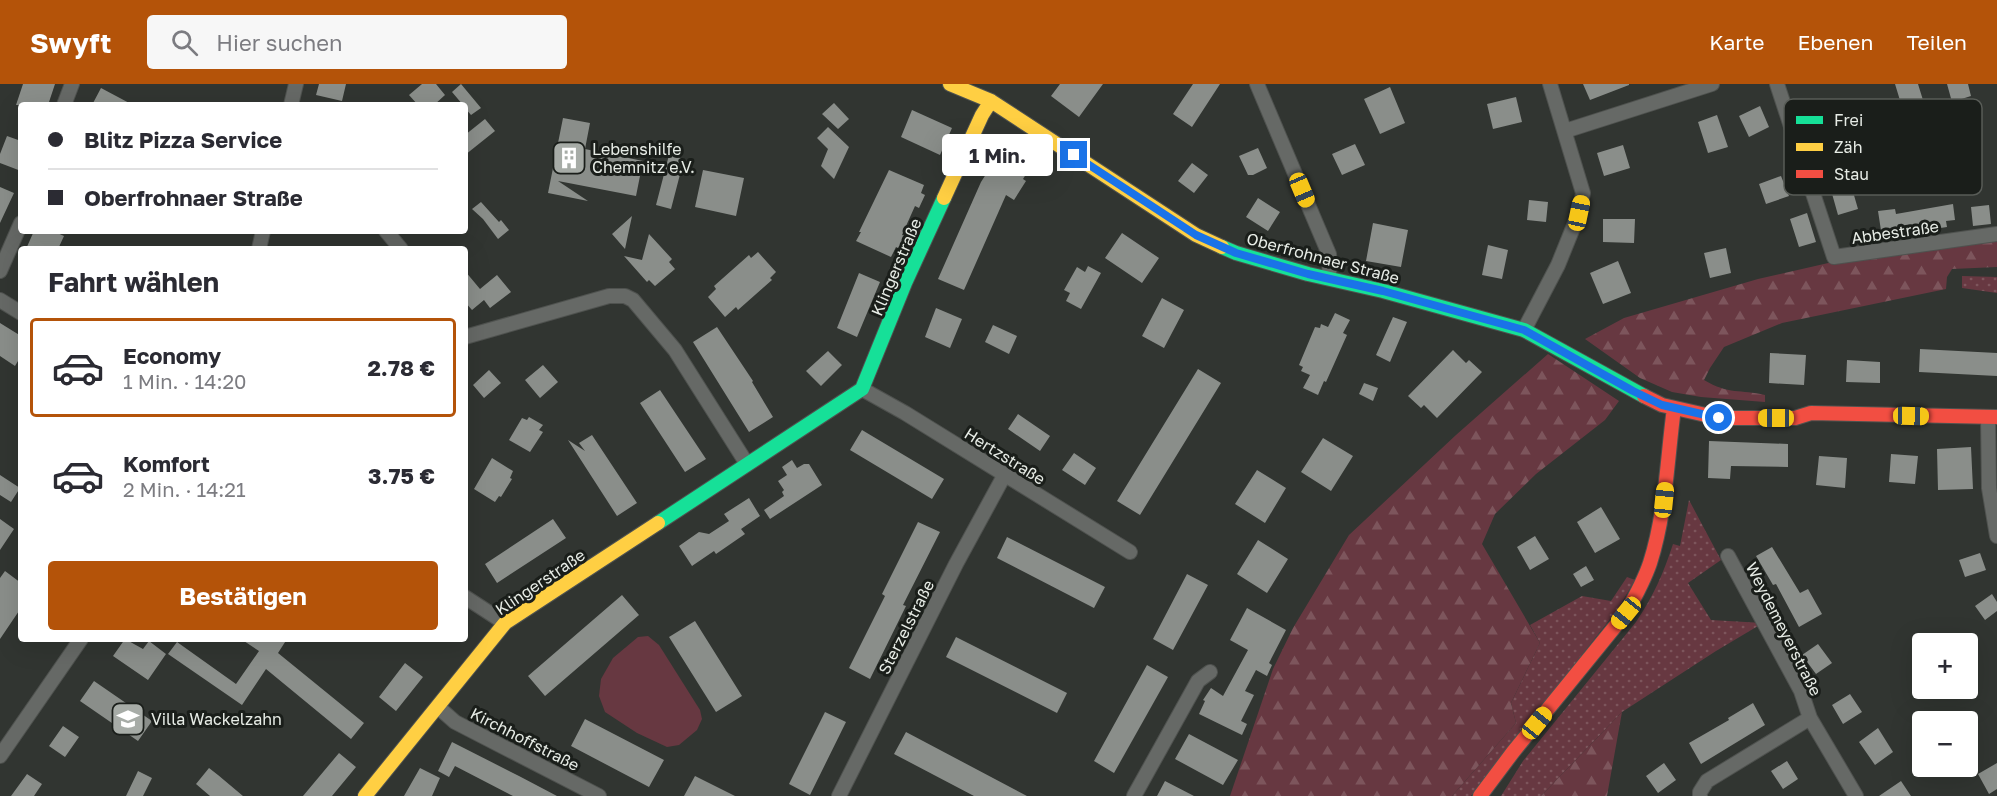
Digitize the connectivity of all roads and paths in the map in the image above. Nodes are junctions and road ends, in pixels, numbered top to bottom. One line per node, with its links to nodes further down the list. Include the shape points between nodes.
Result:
1 (72, 84): 9 (street)
2 (296, 84): 10 (street)
3 (950, 84): 8 (main road, Oberfrohnaer Straße)
4 (1257, 84): 19 (street, via 1329,254)
5 (1550, 84): 12 (street)
6 (1712, 84): 12 (street)
7 (1777, 84): 11 (street, Abbestraße)
8 (991, 101): 19 (main road, Oberfrohnaer Straße, via 1196,235 1236,253); 24 (main road, Klingerstraße, via 981,115 905,284)
9 (65, 102)
10 (292, 102)
11 (1784, 105)
12 (1565, 131): 22 (street, via 1583,193 1579,213 1558,265)
13 (1814, 195): 16 (street, Abbestraße, via 1834,257)
14 (18, 230): 18 (street)
15 (388, 234): 17 (street)
16 (1997, 234)
17 (398, 246)
18 (0, 271)
19 (1328, 278): 22 (main road, Oberfrohnaer Straße)
20 (0, 300): 21 (street)
21 (18, 311)
22 (1524, 330): 25 (main road, Oberfrohnaer Straße, via 1633,391)
23 (468, 333): 27 (street, via 609,296 626,296 675,350)
24 (862, 389): 27 (main road, Klingerstraße); 28 (street, Hertzstraße)
25 (1674, 408): 26 (main road, Oberfrohnaer Straße, via 1719,418 1795,418 1811,413); 43 (main road, via 1662,519 1638,596)
26 (1993, 417): 29 (street, via 1989,488)
27 (747, 464): 33 (main road, Klingerstraße)
28 (1005, 474): 30 (street, Hertzstraße); 41 (street, Sterzelstraße)
29 (1997, 536)
30 (1130, 552)
31 (1728, 556): 37 (street, Weydemeyerstraße, via 1801,692)
32 (468, 599): 33 (street)
33 (505, 623): 36 (main road, Klingerstraße)
34 (79, 642): 38 (street)
35 (1210, 672): 42 (street, via 1198,681)
36 (438, 707): 39 (main road, Klingerstraße); 40 (street, Kirchhoffstraße, via 455,722)
37 (1810, 718): 44 (street, Weydemeyerstraße, via 1707,782); 45 (street, Weydemeyerstraße)
38 (0, 756)
39 (365, 796)
40 (599, 796)
41 (839, 796)
42 (1134, 796)
43 (1480, 796)
44 (1700, 796)
45 (1856, 796)

